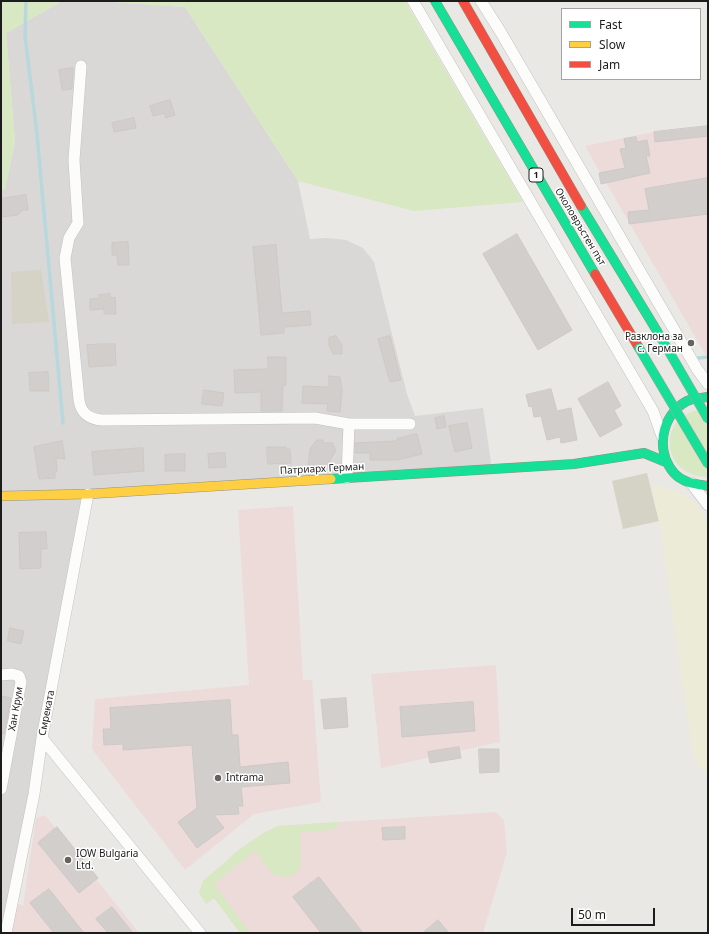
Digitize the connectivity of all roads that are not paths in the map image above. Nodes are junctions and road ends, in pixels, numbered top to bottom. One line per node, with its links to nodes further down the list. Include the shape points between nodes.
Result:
1 (413, 1): 11 (street, via 653,411)
2 (435, 1): 14 (main road, Околовръстен път / 1, bridge)
3 (463, 1): 8 (main road, Околовръстен път / 1, bridge, via 563,176)
4 (481, 1): 6 (street)
5 (81, 66): 9 (street, via 74,160 78,223 69,238 65,258 79,400 83,412 88,417 102,420 315,418)
6 (708, 384)
7 (708, 397): 11 (main road, via 691,400 678,407 666,422)
8 (708, 419)
9 (349, 424): 10 (street); 15 (street)
10 (410, 424)
11 (662, 437): 12 (main road, Патриарх Герман, via 658,444); 13 (main road, via 662,451)
12 (644, 453): 13 (main road); 15 (main road, Патриарх Герман, via 574,464)
13 (666, 462): 16 (main road, via 676,475)
14 (708, 464)
15 (347, 478): 18 (main road, Патриарх Герман)
16 (691, 484): 17 (main road); 20 (street)
17 (708, 486)
18 (88, 494): 19 (main road, Патриарх Герман); 22 (street, Смреката)
19 (1, 496)
20 (708, 505)
21 (1, 675): 23 (street, Хан Крум, via 19,676 21,682)
22 (42, 738): 24 (street, Смреката, via 34,794); 25 (street)
23 (1, 788)
24 (6, 933)
25 (200, 933)

